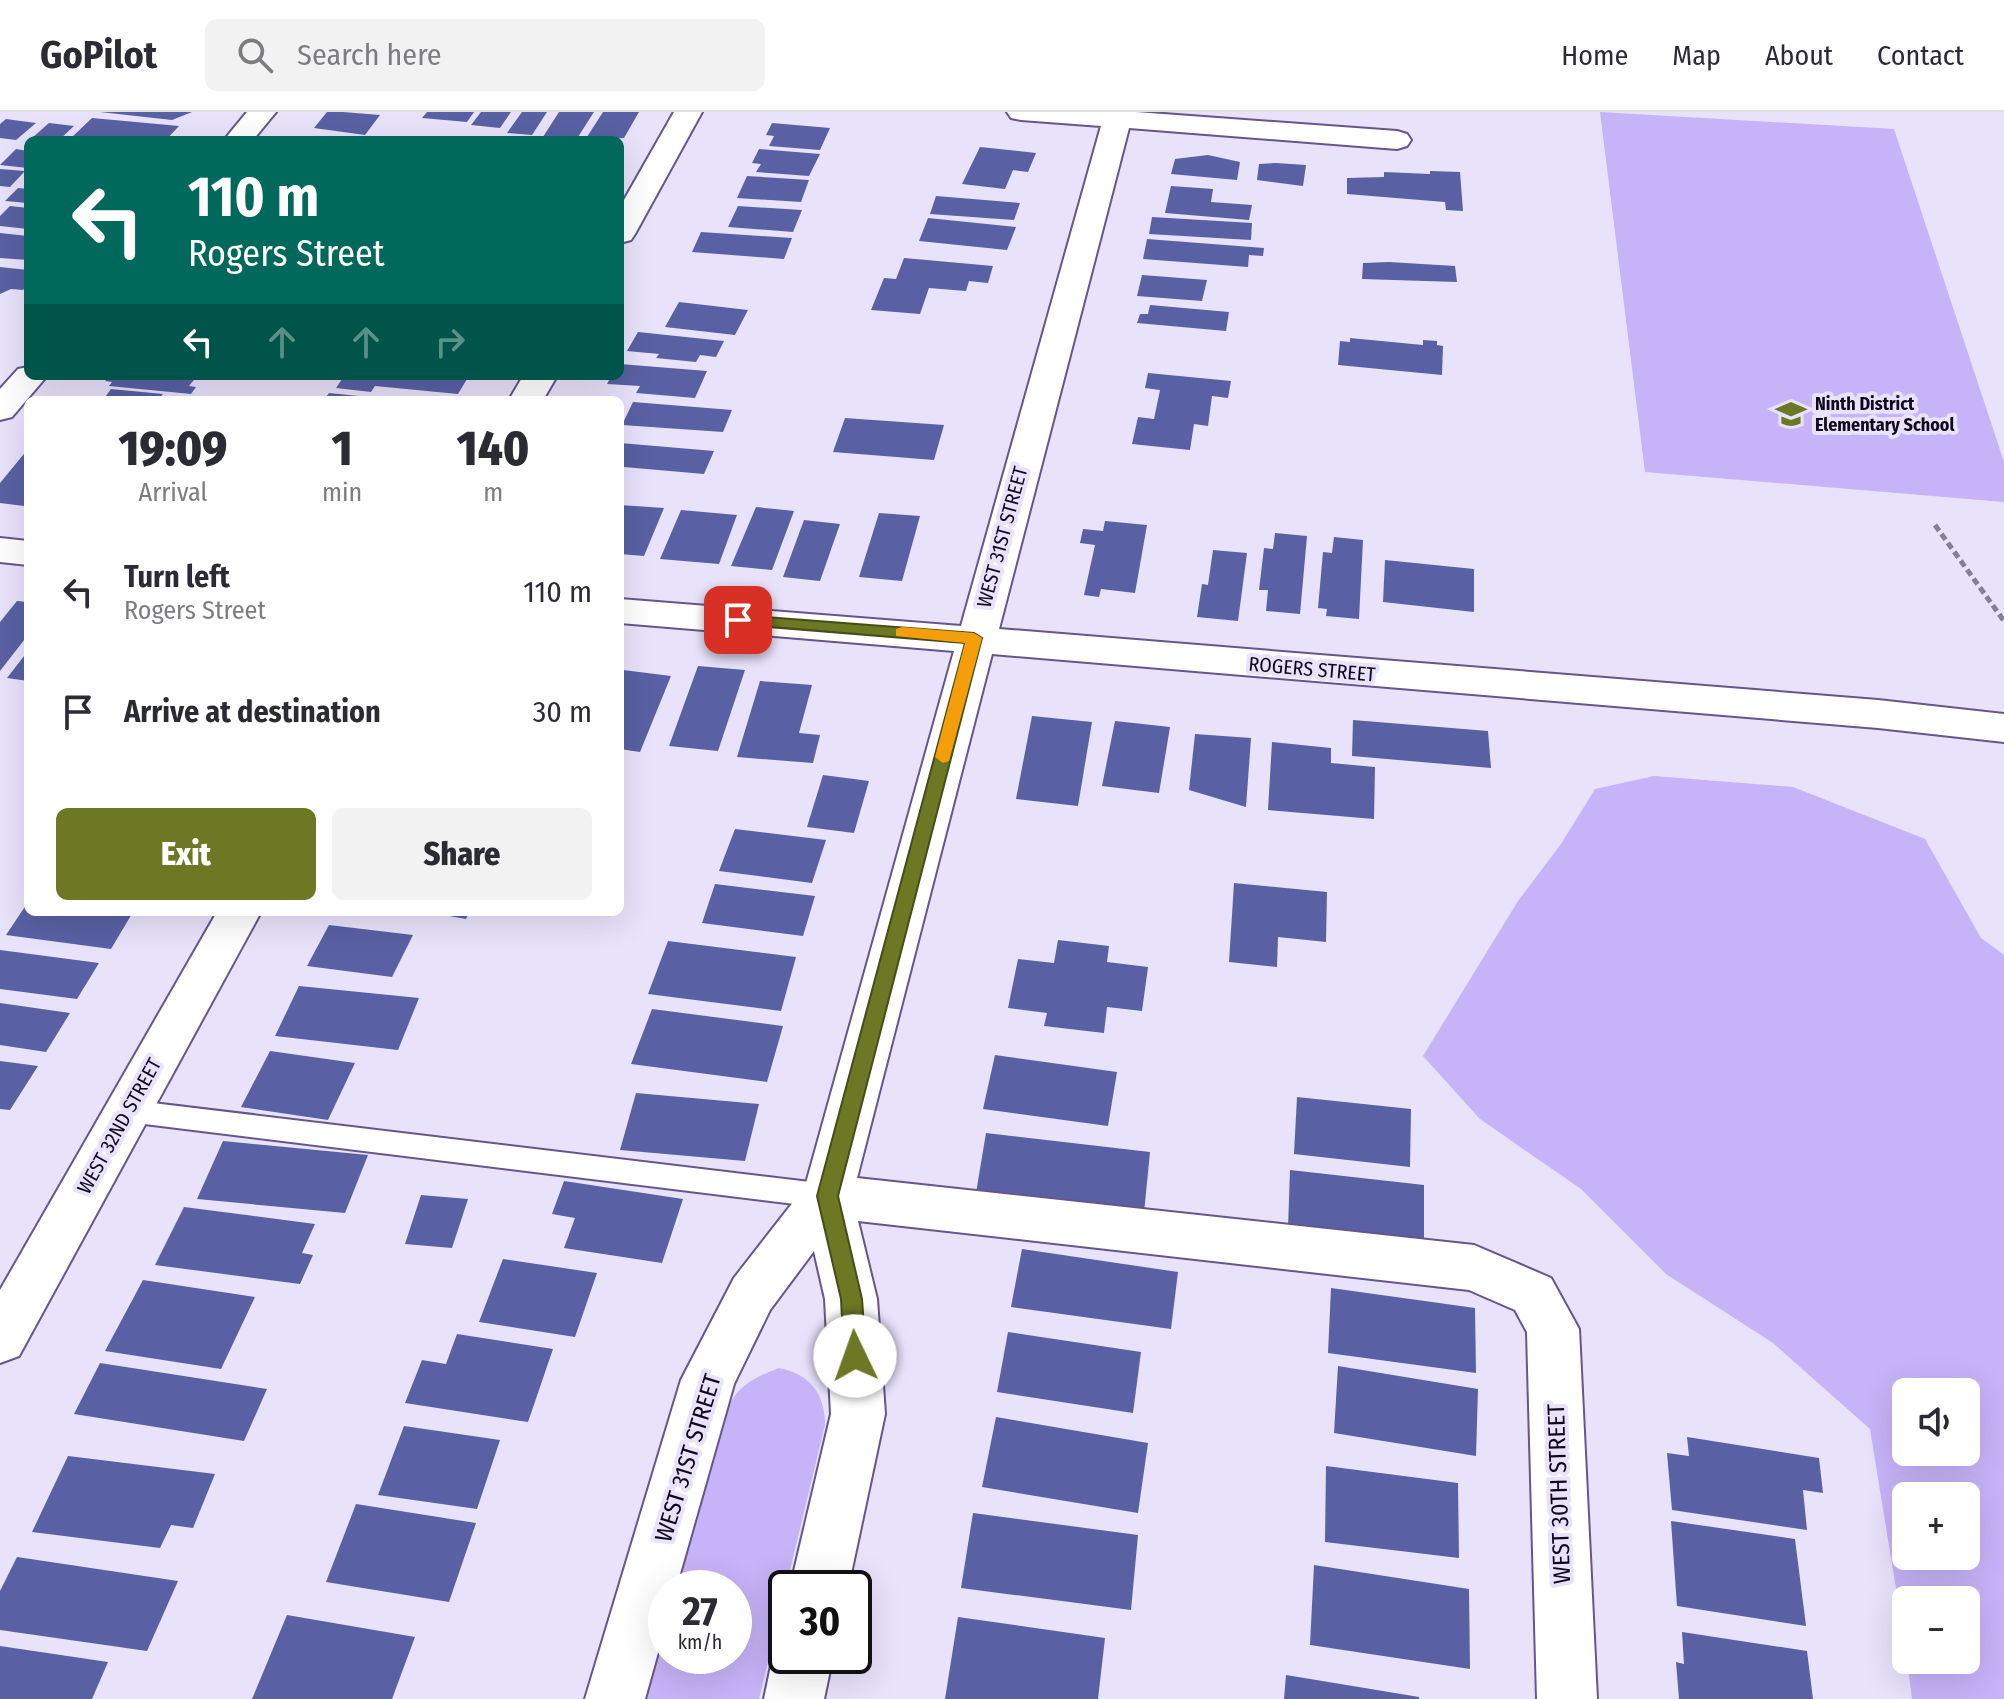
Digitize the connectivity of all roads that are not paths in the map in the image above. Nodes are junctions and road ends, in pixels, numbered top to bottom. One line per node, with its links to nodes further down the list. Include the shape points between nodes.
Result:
1 (262, 112): 5 (street)
2 (688, 112): 7 (street)
3 (1021, 112): 4 (street)
4 (1119, 116): 6 (street); 13 (street, WEST 31ST STREET)
5 (241, 136)
6 (1397, 140)
7 (624, 227)
8 (26, 380): 9 (street)
9 (0, 410)
10 (0, 550): 11 (street)
11 (24, 553)
12 (624, 611): 13 (street, ROGERS STREET)
13 (974, 638): 14 (street, ROGERS STREET); 17 (street, WEST 31ST STREET)
14 (2004, 728)
15 (237, 916): 16 (street, WEST 32ND STREET)
16 (128, 1111): 17 (lane); 18 (street, WEST 32ND STREET)
17 (827, 1196): 19 (street, WEST 31ST STREET, via 851,1299 858,1414); 21 (street, WEST 31ST STREET, via 752,1294 708,1380); 23 (street, WEST 30TH STREET, via 1474,1268 1533,1294 1553,1329)
18 (0, 1339)
19 (823, 1570)
20 (799, 1674): 22 (street)
21 (615, 1699)
22 (794, 1699)
23 (1567, 1699)

